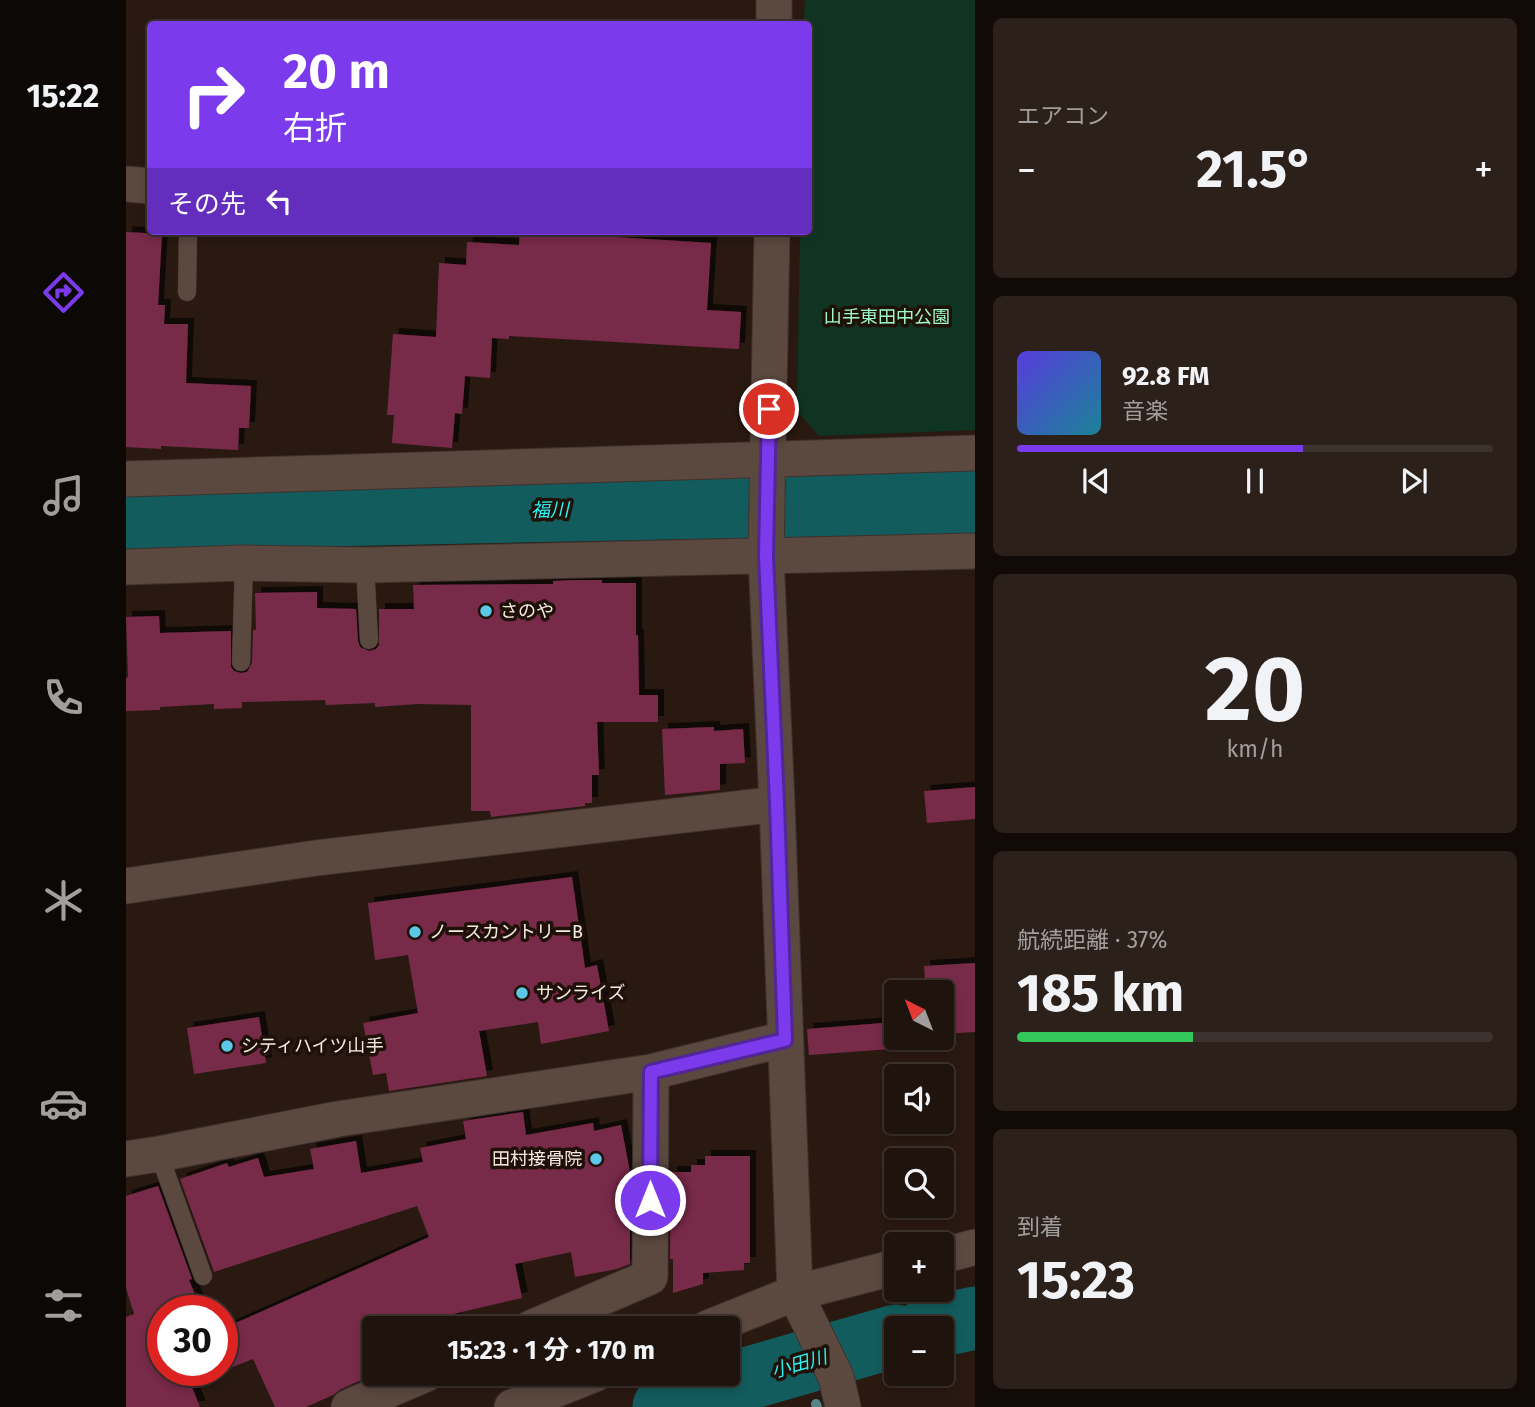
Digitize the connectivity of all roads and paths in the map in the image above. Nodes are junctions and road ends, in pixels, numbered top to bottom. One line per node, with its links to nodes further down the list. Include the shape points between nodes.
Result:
1 (774, 0): 2 (street)
2 (774, 21)
3 (126, 184): 4 (street)
4 (147, 186)
5 (188, 235): 7 (lane)
6 (772, 235): 9 (street)
7 (187, 292)
8 (975, 453): 9 (street)
9 (768, 468): 10 (street); 11 (street)
10 (126, 479)
11 (766, 548): 12 (street); 14 (street); 18 (street)
12 (975, 551)
13 (244, 563): 14 (street); 15 (street); 17 (lane)
14 (365, 565): 16 (lane)
15 (126, 568)
16 (369, 640)
17 (241, 662)
18 (777, 804): 19 (street, via 316,858); 20 (street)
19 (126, 886)
20 (785, 1040): 21 (street); 27 (street)
21 (651, 1072): 22 (street, via 338,1119); 28 (street, via 650,1277)
22 (142, 1157): 26 (lane)
23 (975, 1247): 24 (street)
24 (954, 1253)
25 (884, 1272): 27 (street)
26 (204, 1276)
27 (797, 1298): 29 (street); 34 (street, via 832,1367)
28 (558, 1316)
29 (740, 1317)
30 (398, 1386): 32 (street)
31 (564, 1386): 33 (street)
32 (349, 1407)
33 (512, 1407)
34 (843, 1407)

